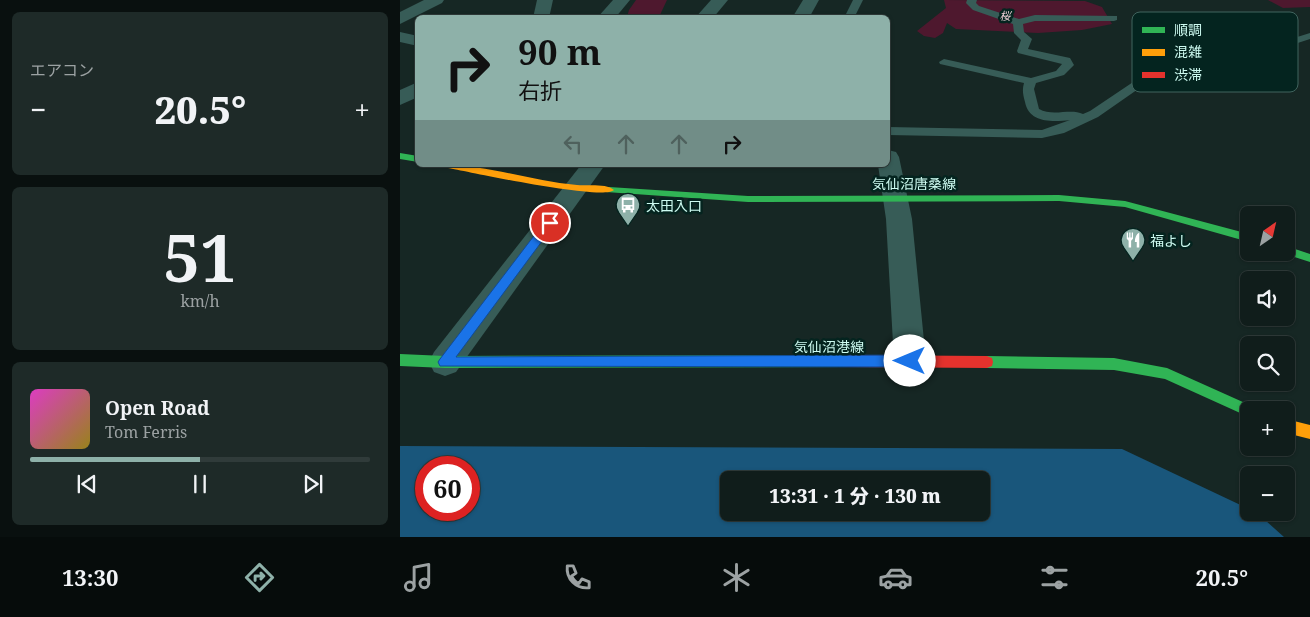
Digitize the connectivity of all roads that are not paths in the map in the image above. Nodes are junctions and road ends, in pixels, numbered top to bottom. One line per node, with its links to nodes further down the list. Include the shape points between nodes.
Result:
1 (436, 0): 14 (street)
2 (545, 0): 8 (street)
3 (622, 0): 9 (street)
4 (720, 0): 10 (street)
5 (811, 0): 11 (street)
6 (858, 0): 12 (lane)
7 (972, 0): 15 (lane, via 976,8)
8 (542, 15)
9 (608, 15)
10 (706, 15)
11 (802, 15)
12 (850, 15)
13 (1114, 18): 15 (lane, via 1035,18)
14 (400, 19)
15 (1018, 22): 21 (lane, via 1019,33 1027,39 1022,50 1037,56 1066,60 1068,65 1060,73)
16 (1310, 36): 18 (lane)
17 (400, 37): 19 (street)
18 (1298, 40)
19 (415, 41)
20 (944, 62): 21 (lane)
21 (1032, 81): 25 (lane, via 1028,89 1033,111 1037,114 1056,118)
22 (1132, 88): 25 (lane)
23 (415, 90): 24 (street)
24 (400, 99)
25 (1090, 116): 26 (lane, via 1060,130 1042,134)
26 (890, 131)
27 (400, 156): 28 (main road)
28 (415, 158)
29 (459, 167): 32 (main road, 気仙沼唐桑線)
30 (592, 167): 32 (street)
31 (890, 167): 33 (street)
32 (576, 188): 33 (main road, 気仙沼唐桑線, via 748,199); 39 (street)
33 (896, 199): 34 (main road, 気仙沼唐桑線, via 1091,200 1164,213); 38 (street)
34 (1240, 235)
35 (1295, 253): 36 (main road)
36 (1310, 258)
37 (400, 360): 39 (main road, 気仙沼港線)
38 (910, 361): 39 (main road, 気仙沼港線); 40 (main road, 気仙沼港線, via 1114,364 1168,374)
39 (444, 362)
40 (1240, 408)
41 (1295, 428): 42 (main road)
42 (1310, 432)

